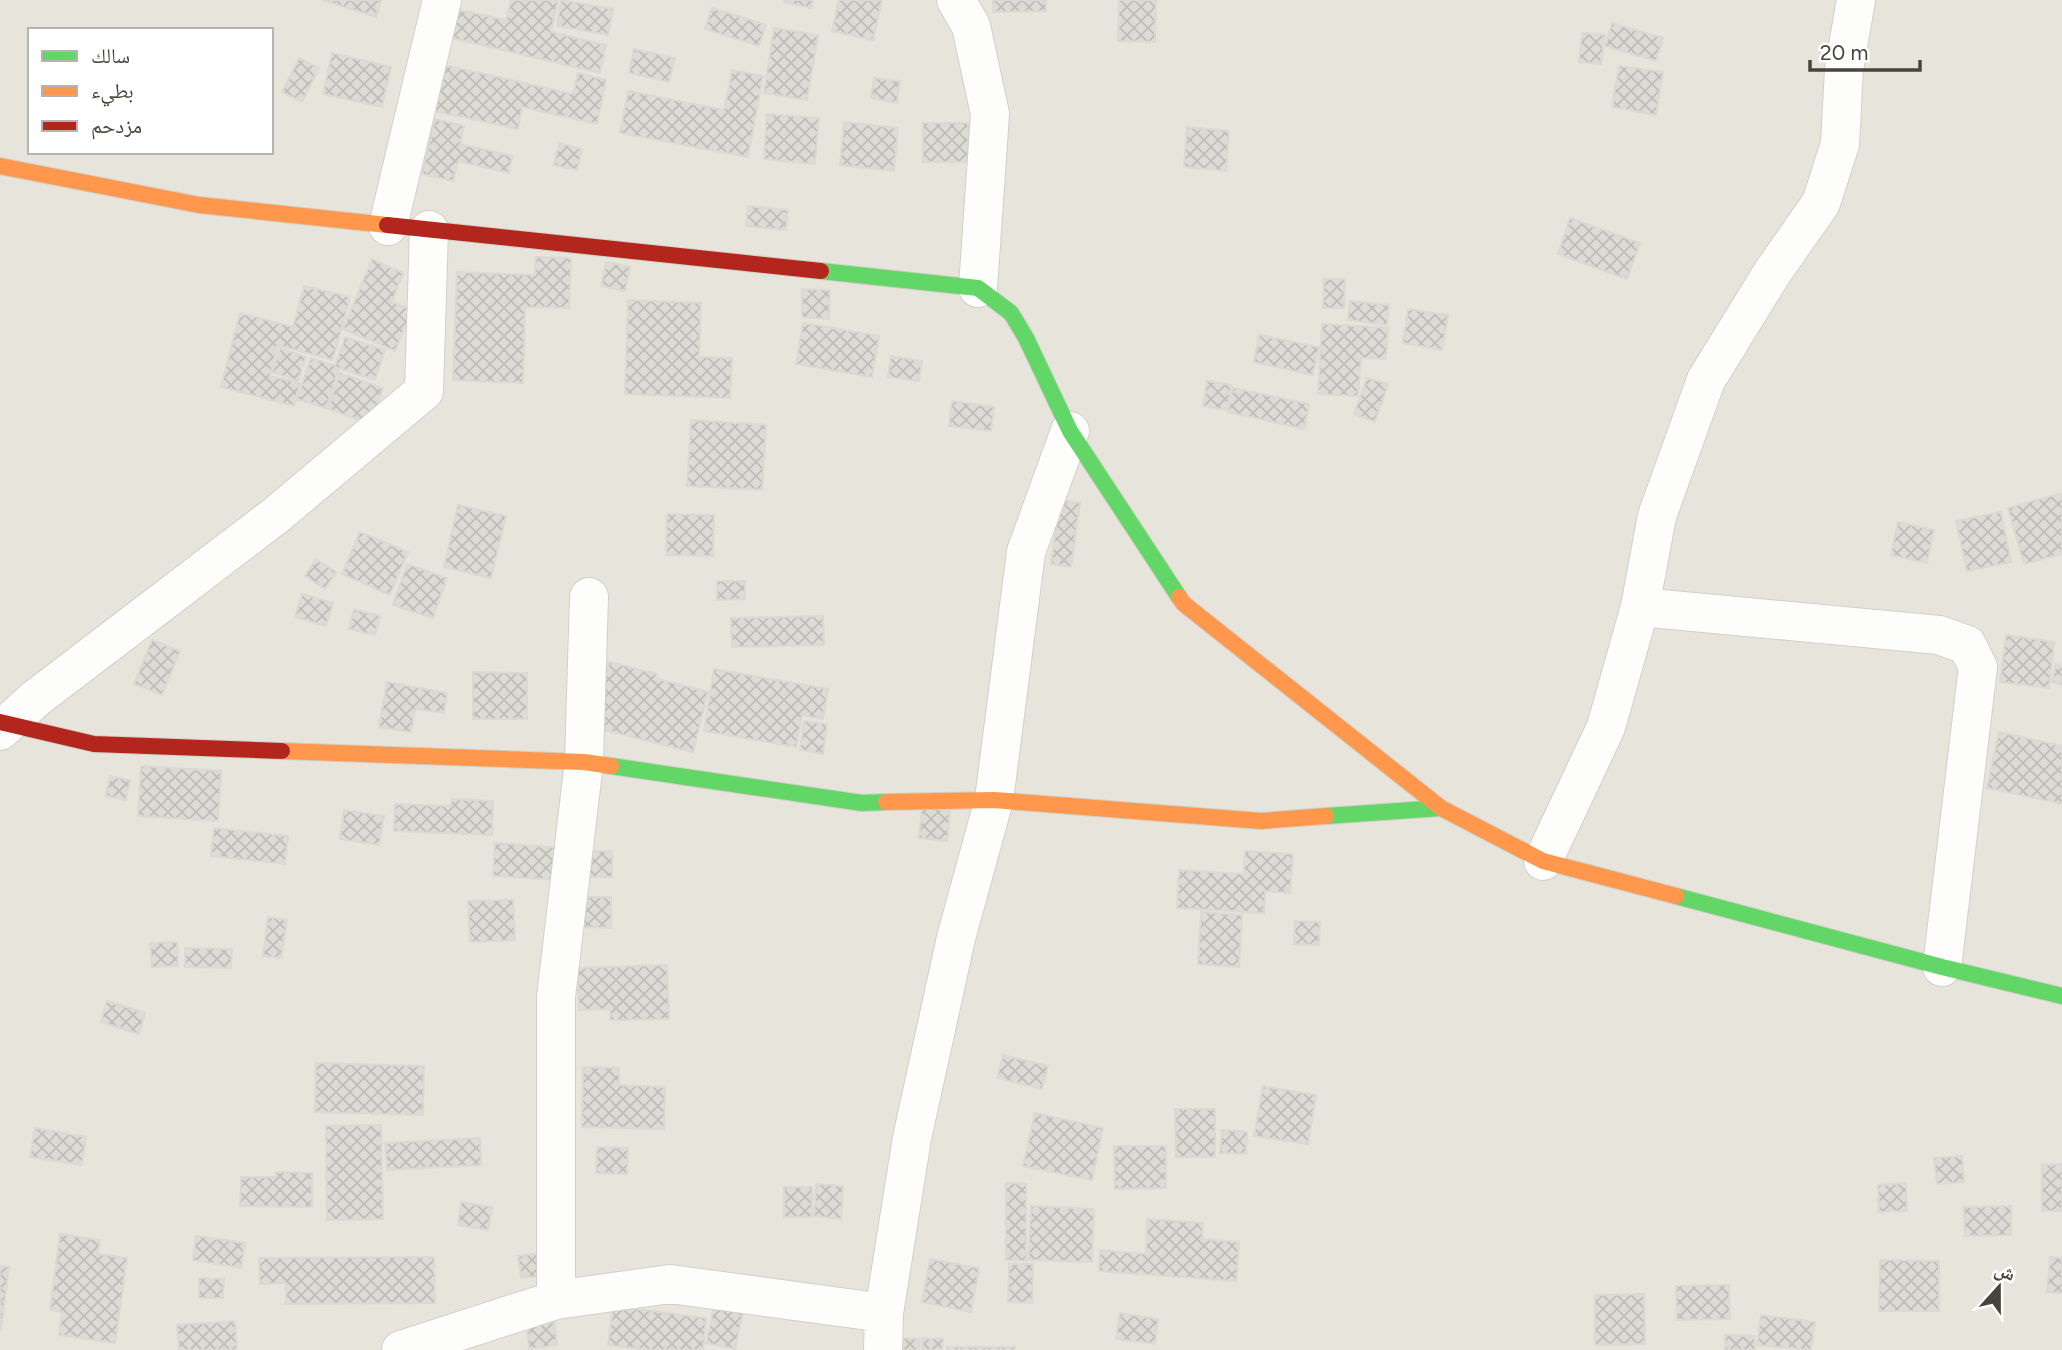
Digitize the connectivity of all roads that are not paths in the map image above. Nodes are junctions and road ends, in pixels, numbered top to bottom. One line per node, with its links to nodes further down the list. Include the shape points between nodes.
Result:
1 (442, 0): 5 (street)
2 (956, 0): 7 (street, via 971,26 990,114)
3 (1856, 0): 10 (street, via 1844,69 1840,144 1821,203 1706,380 1657,516)
4 (0, 166): 5 (street, via 199,205)
5 (388, 226): 6 (street)
6 (429, 230): 7 (street); 11 (street, via 424,391 275,516)
7 (978, 288): 8 (street, via 1011,313)
8 (1070, 431): 13 (street, via 1026,552); 14 (street, via 1184,604)
9 (589, 597): 12 (street)
10 (1640, 607): 15 (street, via 1606,727); 16 (street, via 1939,635 1967,645 1978,667)
11 (3, 725): 12 (street, via 94,744)
12 (583, 762): 13 (street, via 862,803); 18 (street, via 556,997)
13 (994, 800): 14 (street, via 1261,821); 19 (street, via 956,938 912,1138)
14 (1441, 808): 15 (street)
15 (1543, 861): 16 (street)
16 (1942, 967): 17 (street)
17 (2062, 996)
18 (556, 1300): 19 (street, via 670,1284); 20 (street)
19 (884, 1312): 21 (street)
20 (401, 1350)
21 (883, 1350)

